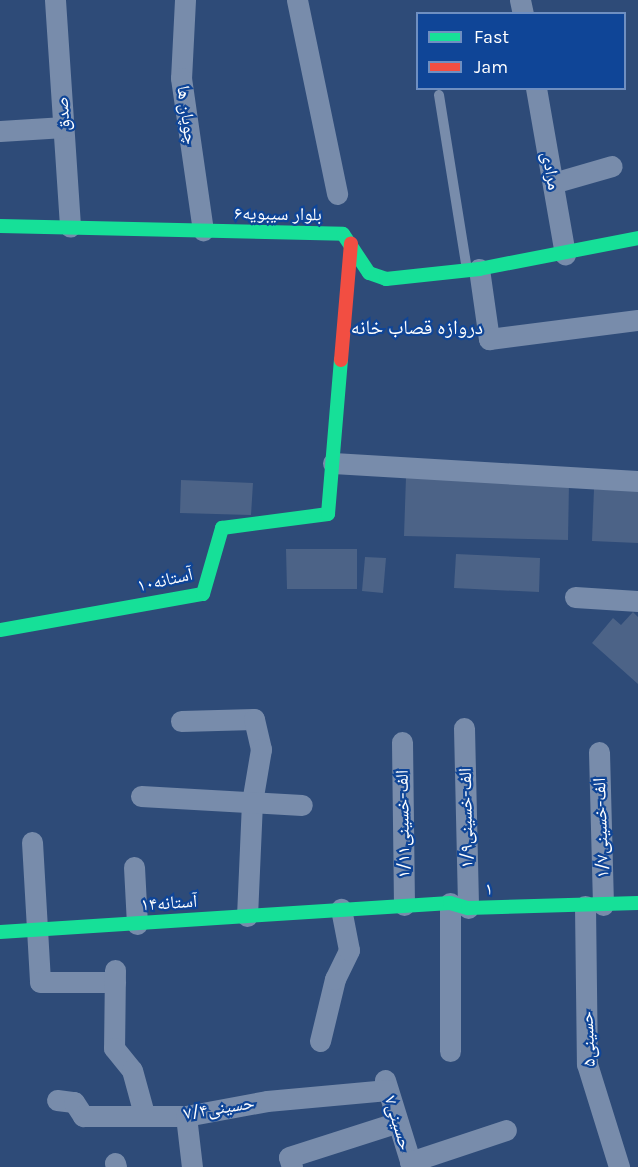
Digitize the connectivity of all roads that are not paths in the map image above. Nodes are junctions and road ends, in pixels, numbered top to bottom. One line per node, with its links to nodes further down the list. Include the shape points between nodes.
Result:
1 (55, 0): 6 (street, صدق)
2 (185, 0): 13 (street, چوپان ها, via 181,78)
3 (297, 0): 10 (street)
4 (536, 90): 9 (street, مرادی)
5 (439, 95): 17 (lane)
6 (64, 127): 7 (street); 12 (street, صدق)
7 (0, 130)
8 (612, 166): 9 (street)
9 (553, 183): 16 (street, مرادی)
10 (336, 194)
11 (0, 226): 12 (street, ۶بلوار سیبویه)
12 (70, 227): 13 (street, ۶بلوار سیبویه)
13 (203, 230): 15 (street, ۶بلوار سیبویه, via 344,234)
14 (638, 238): 16 (street)
15 (351, 243): 17 (street, via 369,273 386,279); 19 (street)
16 (565, 254): 17 (street)
17 (473, 270): 18 (street, via 489,339)
18 (638, 320)
19 (333, 463): 20 (street); 23 (street, آستانه۱۰, via 328,514 222,528 203,594)
20 (638, 481)
21 (575, 597): 22 (street)
22 (638, 601)
23 (0, 630)
24 (181, 721): 29 (street, via 254,719 261,749)
25 (464, 728): 35 (street, الف-خسینی۱/۹)
26 (402, 742): 34 (street, الف-خسینی۱/۱۱)
27 (599, 752): 36 (street, الف-خسینی۱/۷)
28 (141, 796): 29 (street)
29 (252, 802): 30 (street); 38 (street)
30 (302, 804)
31 (32, 842): 40 (street)
32 (134, 867): 39 (street)
33 (638, 903): 36 (street, ۱)
34 (404, 905): 35 (street, ۱); 37 (street, ۱)
35 (459, 905): 36 (street, ۱); 43 (street, الف-خسینی۱/۹)
36 (594, 905): 53 (street, حسینی۵, via 586,1064)
37 (341, 909): 38 (street, آستانه۱۴); 42 (street, via 350,950 335,979)
38 (247, 916): 39 (street, آستانه۱۴)
39 (137, 924): 40 (street, آستانه۱۴)
40 (33, 930): 41 (street, آستانه۱۴); 46 (street, via 40,982 115,976 114,1048 132,1070)
41 (0, 932)
42 (320, 1041)
43 (450, 1051)
44 (386, 1085): 47 (street, حسینی۷/۴); 48 (street, حسینی۷)
45 (57, 1100): 46 (street, حسینی۷/۴, via 74,1102 83,1116)
46 (144, 1114): 47 (street, حسینی۷/۴)
47 (186, 1116): 52 (street)
48 (398, 1122): 50 (street); 51 (street, حسینی۷)
49 (506, 1130): 51 (street)
50 (290, 1162)
51 (411, 1164)
52 (192, 1167)
53 (619, 1167)

